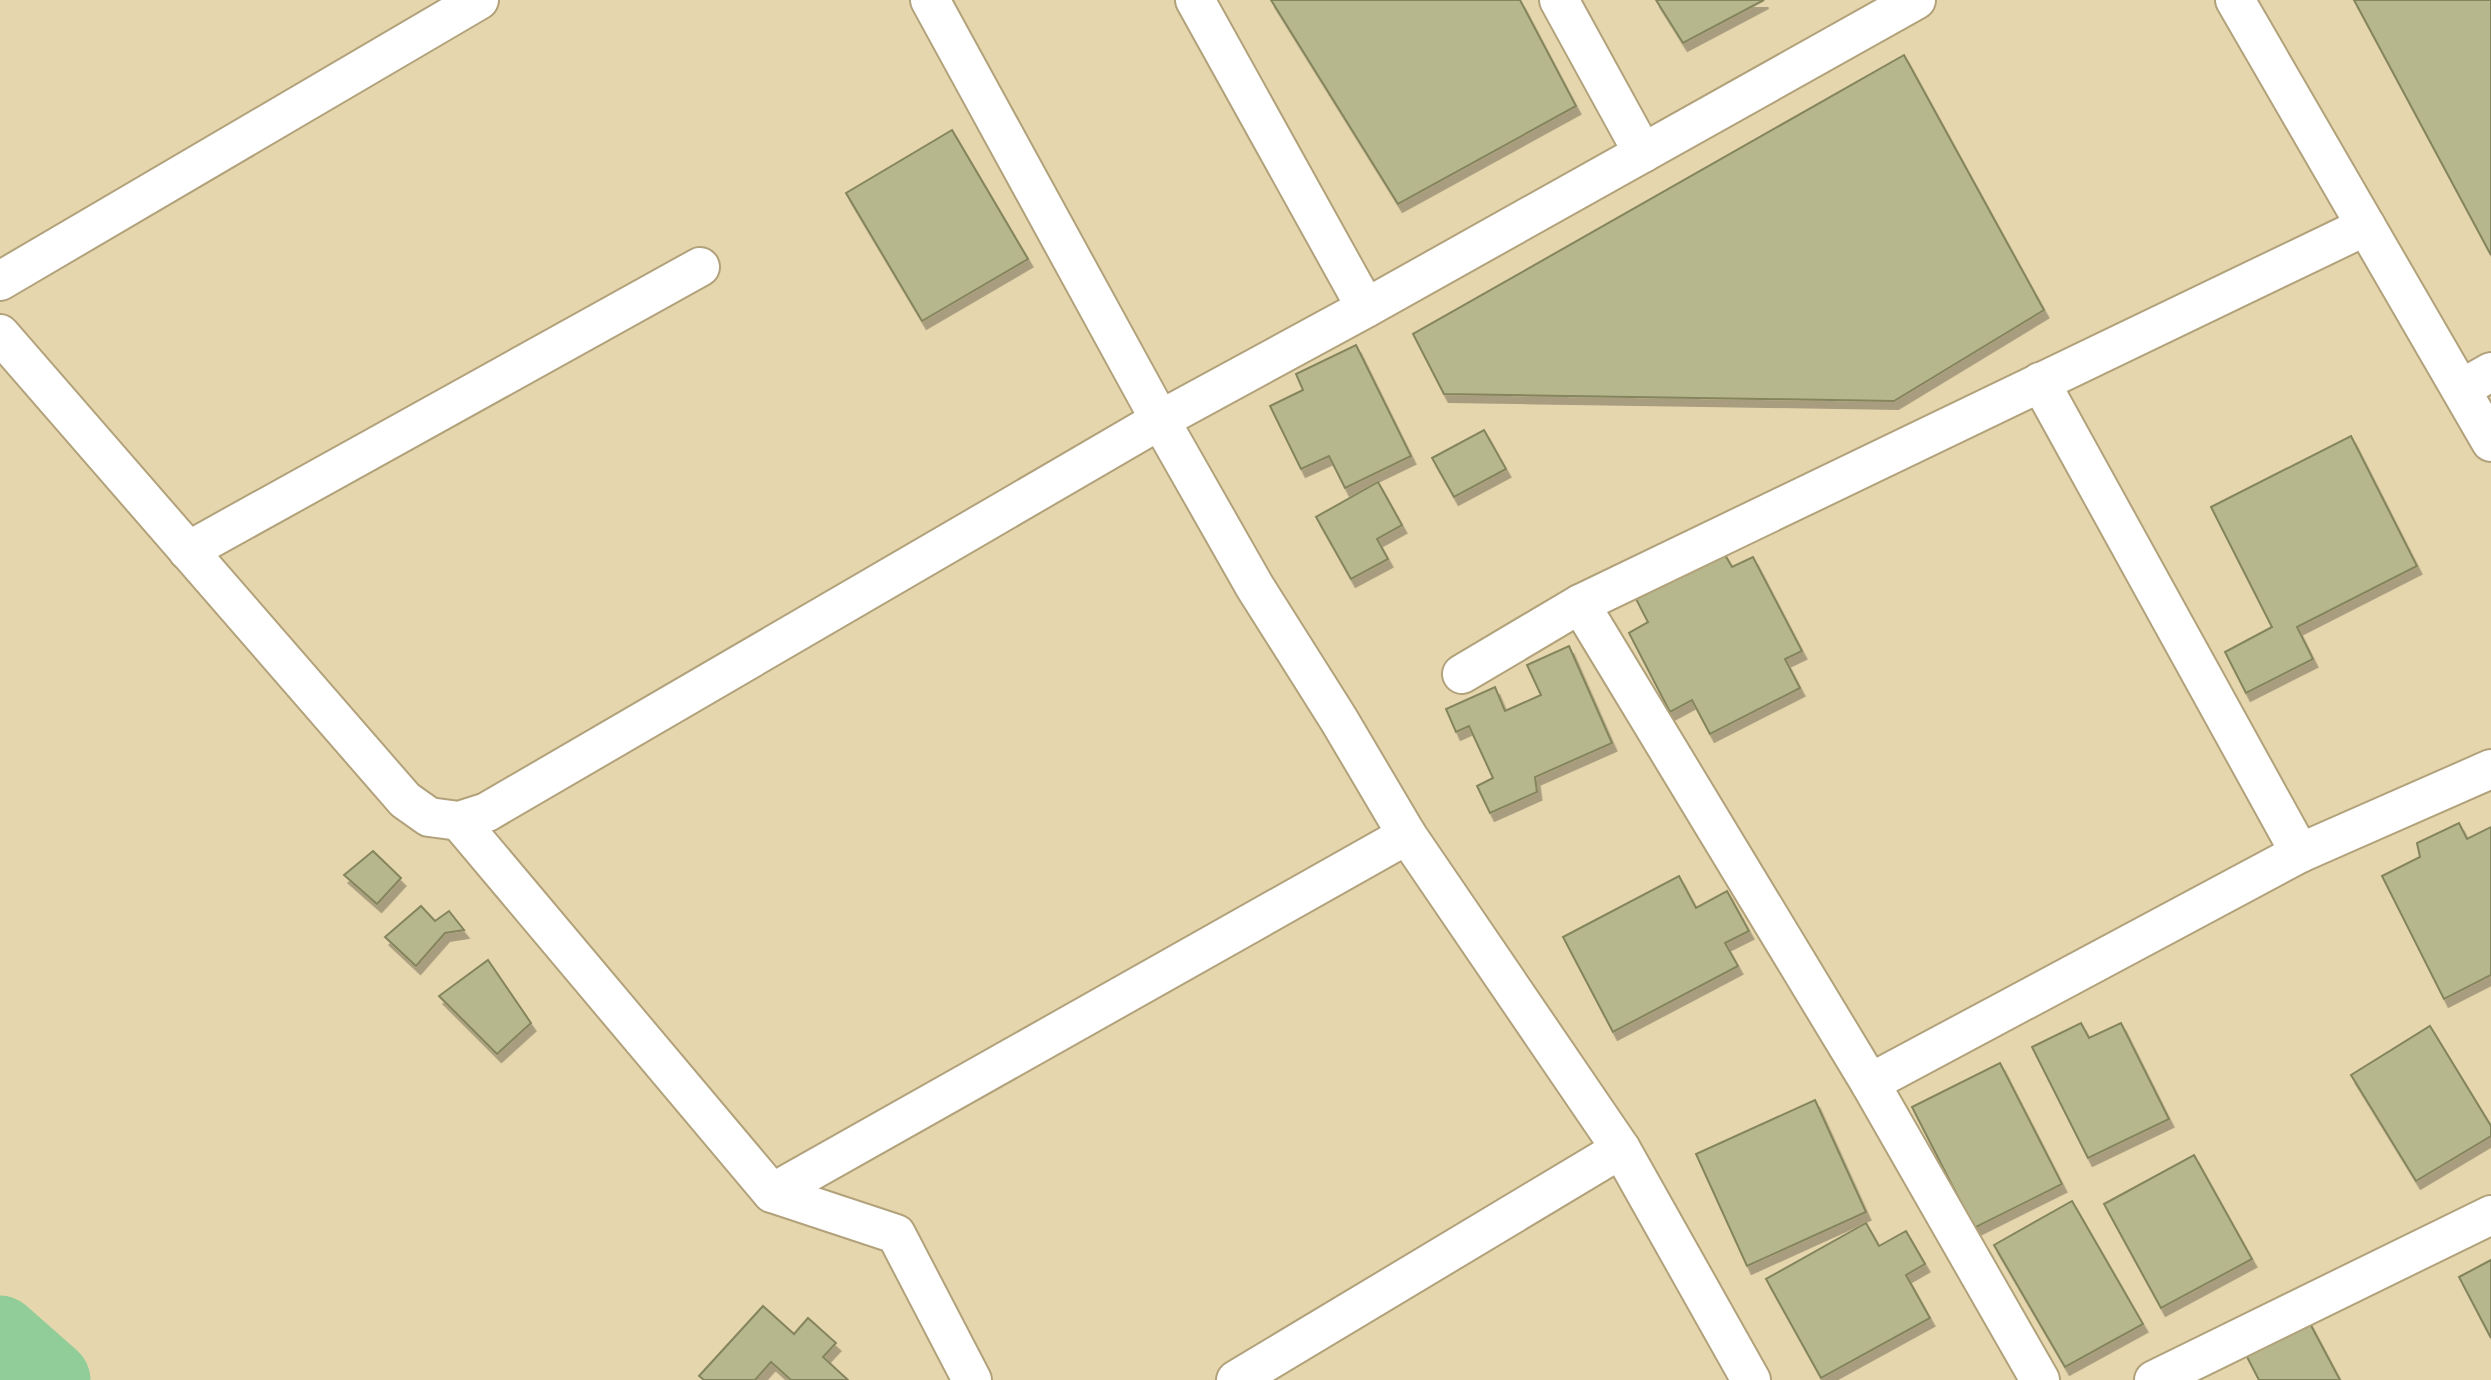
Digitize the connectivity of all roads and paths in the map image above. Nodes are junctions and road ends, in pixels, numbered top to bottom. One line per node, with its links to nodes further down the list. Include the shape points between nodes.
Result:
1 (478, 0): 10 (street)
2 (930, 0): 15 (street)
3 (1195, 0): 11 (street)
4 (1559, 0): 7 (street)
5 (1916, 0): 7 (street)
6 (2235, 0): 8 (street)
7 (1643, 153): 11 (street)
8 (2366, 226): 13 (street); 14 (street)
9 (700, 267): 17 (street)
10 (0, 281)
11 (1366, 308): 15 (street)
12 (0, 334): 17 (street)
13 (2476, 380): 16 (street)
14 (2040, 382): 18 (street); 23 (street)
15 (1160, 419): 21 (street, via 487,812); 22 (street, via 1255,587)
16 (2491, 442)
17 (188, 551): 21 (street, via 405,800 429,817)
18 (1580, 604): 19 (street); 24 (street)
19 (1462, 674)
20 (2491, 769): 23 (street)
21 (458, 821): 26 (street)
22 (1408, 835): 25 (street); 26 (street)
23 (2300, 853): 24 (street)
24 (1870, 1083): 31 (street)
25 (1621, 1149): 29 (street); 30 (street)
26 (772, 1192): 28 (street, via 896,1234)
27 (2491, 1215): 32 (street)
28 (972, 1380)
29 (1236, 1380)
30 (1751, 1380)
31 (2040, 1380)
32 (2154, 1380)

